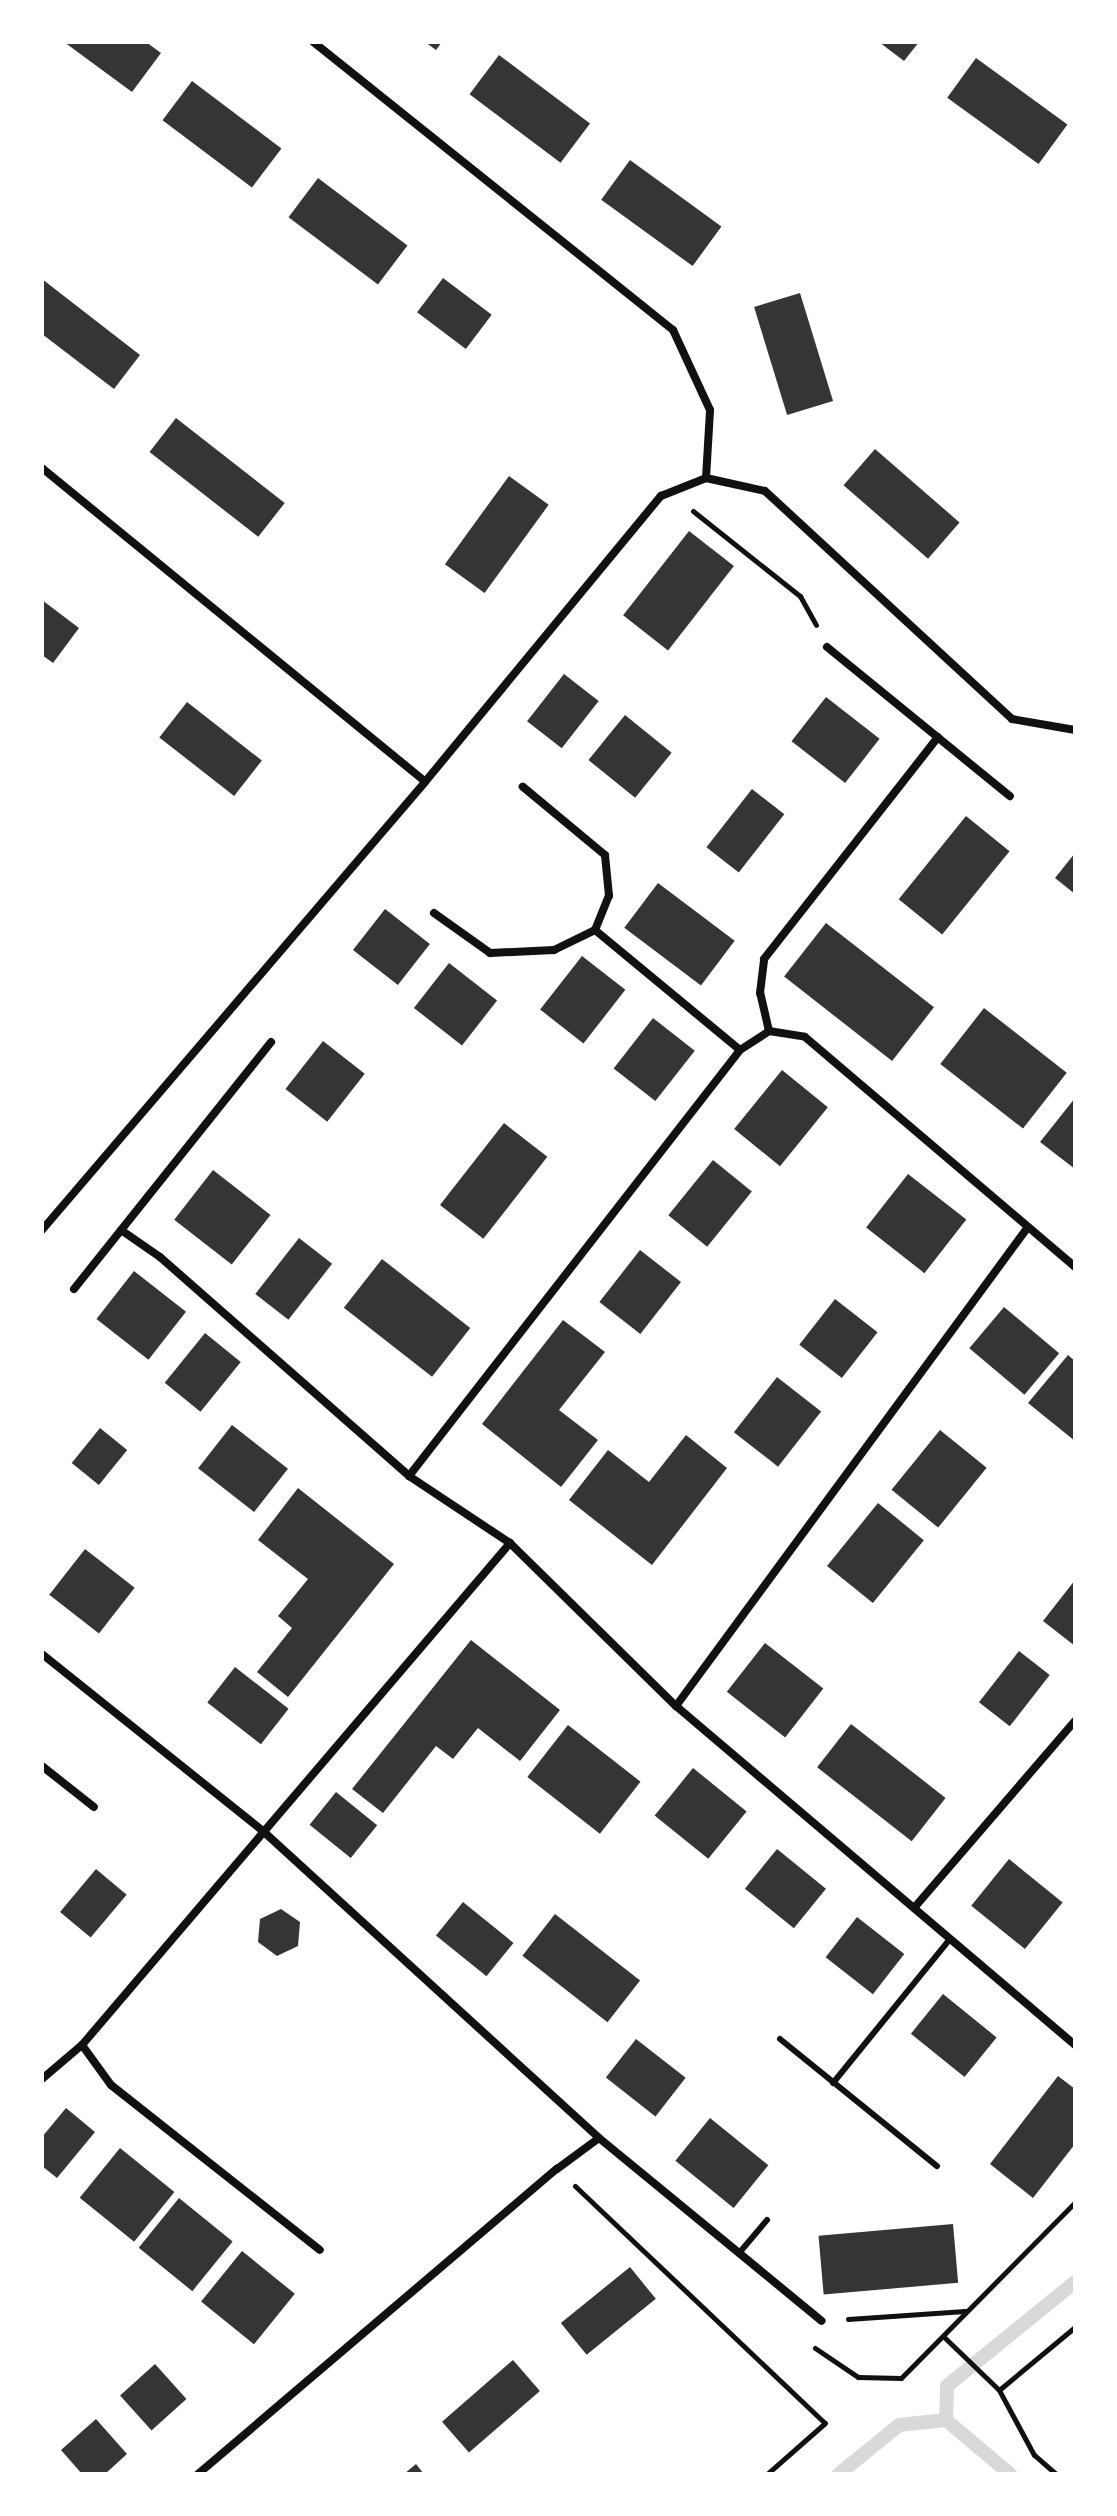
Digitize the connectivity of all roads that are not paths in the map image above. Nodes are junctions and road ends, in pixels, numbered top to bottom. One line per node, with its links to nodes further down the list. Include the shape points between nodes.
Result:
1 (313, 42): 3 (street, via 673,330 710,410)
2 (42, 468): 7 (street)
3 (706, 478): 5 (street, via 765,491 1012,719); 7 (street, via 661,496)
4 (827, 647): 6 (street)
5 (1075, 730)
6 (938, 737): 9 (street); 12 (street, via 764,959 760,993)
7 (425, 782): 16 (street)
8 (523, 787): 11 (street, via 605,855 609,896)
9 (1010, 796)
10 (434, 913): 11 (street, via 490,953 554,950)
11 (595, 930): 14 (street)
12 (769, 1031): 14 (street); 15 (street, via 805,1037)
13 (271, 1042): 17 (street)
14 (740, 1050): 20 (street)
15 (1028, 1227): 18 (street); 23 (street)
16 (42, 1230)
17 (121, 1230): 19 (street); 20 (street, via 160,1257)
18 (1075, 1267)
19 (74, 1289)
20 (409, 1476): 21 (street)
21 (510, 1543): 23 (street); 27 (street)
22 (42, 1654): 27 (street)
23 (676, 1706): 28 (street)
24 (1075, 1721): 28 (street)
25 (42, 1766): 26 (street)
26 (94, 1807)
27 (264, 1832): 31 (street); 35 (street)
28 (914, 1908): 29 (street)
29 (950, 1939): 32 (street); 34 (lane)
30 (780, 2039): 34 (lane)
31 (82, 2045): 33 (street); 38 (street, via 111,2085)
32 (1075, 2045)
33 (42, 2079)
34 (833, 2083): 36 (lane)
35 (599, 2138): 39 (street); 41 (street)
36 (937, 2166)
37 (767, 2220): 39 (lane)
38 (320, 2250)
39 (740, 2252): 40 (street)
40 (822, 2321)
41 (198, 2474)

